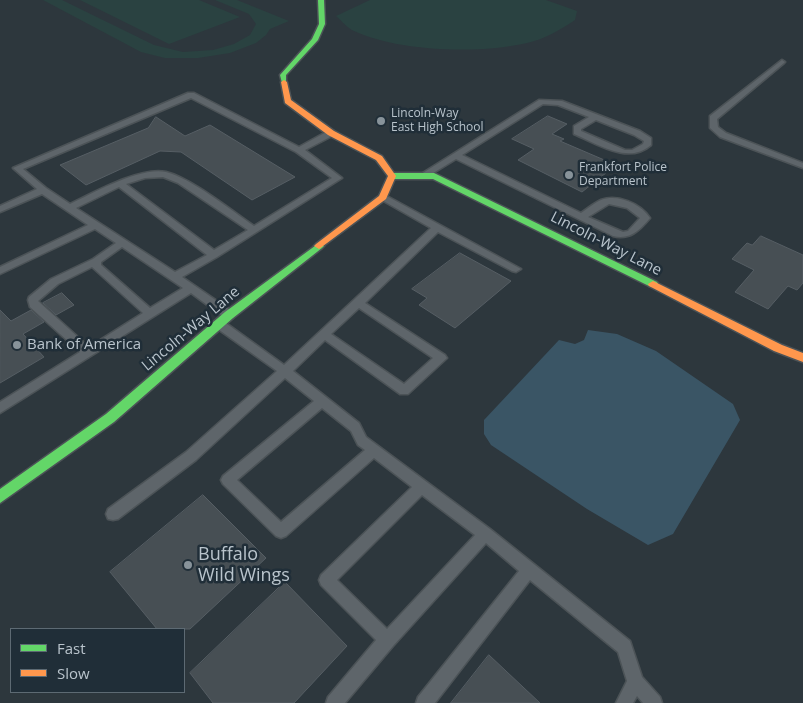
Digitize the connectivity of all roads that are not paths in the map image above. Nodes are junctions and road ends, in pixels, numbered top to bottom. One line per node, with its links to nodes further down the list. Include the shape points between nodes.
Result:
1 (320, 0): 4 (street, via 322,24 315,40 284,75 288,101)
2 (782, 62): 7 (lane, via 713,118 714,128 723,136)
3 (595, 116): 3 (lane, via 644,136 648,140 647,145 633,152 624,152 576,132); 6 (lane, via 559,103 542,102)
4 (331, 133): 5 (lane); 8 (street, via 379,158)
5 (299, 150): 11 (lane, via 191,95 17,168); 18 (lane, via 338,178)
6 (455, 155): 9 (lane); 15 (lane)
7 (803, 166)
8 (392, 176): 9 (street, Lincoln-Way Lane); 12 (street, Lincoln-Way Lane)
9 (422, 176): 32 (street, Lincoln-Way Lane, via 434,176 522,218)
10 (120, 184): 13 (lane); 18 (lane, via 164,174 181,181); 20 (lane)
11 (43, 190): 13 (lane); 14 (lane)
12 (383, 197): 17 (lane); 28 (street, Lincoln-Way Lane)
13 (69, 208): 16 (lane)
14 (0, 210)
15 (581, 218): 15 (lane, via 604,201 611,200 638,210 645,218 631,232 623,235)
16 (95, 225): 19 (lane); 23 (lane)
17 (437, 228): 22 (lane); 26 (lane)
18 (254, 230): 20 (lane)
19 (122, 243): 21 (lane); 24 (lane)
20 (214, 255): 24 (lane)
21 (96, 261): 27 (lane, via 101,271); 31 (lane, via 52,282 33,300)
22 (516, 269)
23 (0, 271)
24 (175, 277): 25 (lane)
25 (191, 288): 27 (lane); 28 (lane)
26 (358, 303): 30 (lane); 30 (lane, via 441,358 404,391)
27 (150, 314): 31 (lane)
28 (229, 315): 29 (street, Lincoln-Way Lane)
29 (219, 324): 33 (lane); 38 (street, Lincoln-Way Lane, via 110,418)
30 (324, 334): 33 (lane)
31 (88, 353): 35 (lane)
32 (803, 358)
33 (285, 371): 34 (lane); 39 (lane, via 191,456)
34 (322, 401): 36 (lane, via 355,427 362,441); 36 (lane, via 228,480 281,531)
35 (0, 408)
36 (374, 450): 37 (lane)
37 (422, 486): 40 (lane); 42 (lane, via 326,580)
38 (0, 497)
39 (112, 514)
40 (484, 534): 41 (lane); 42 (lane)
41 (530, 570): 43 (lane, via 624,647); 45 (lane)
42 (387, 640): 44 (lane)
43 (636, 682): 46 (lane); 47 (lane)
44 (334, 703)
45 (424, 703)
46 (624, 703)
47 (654, 703)

